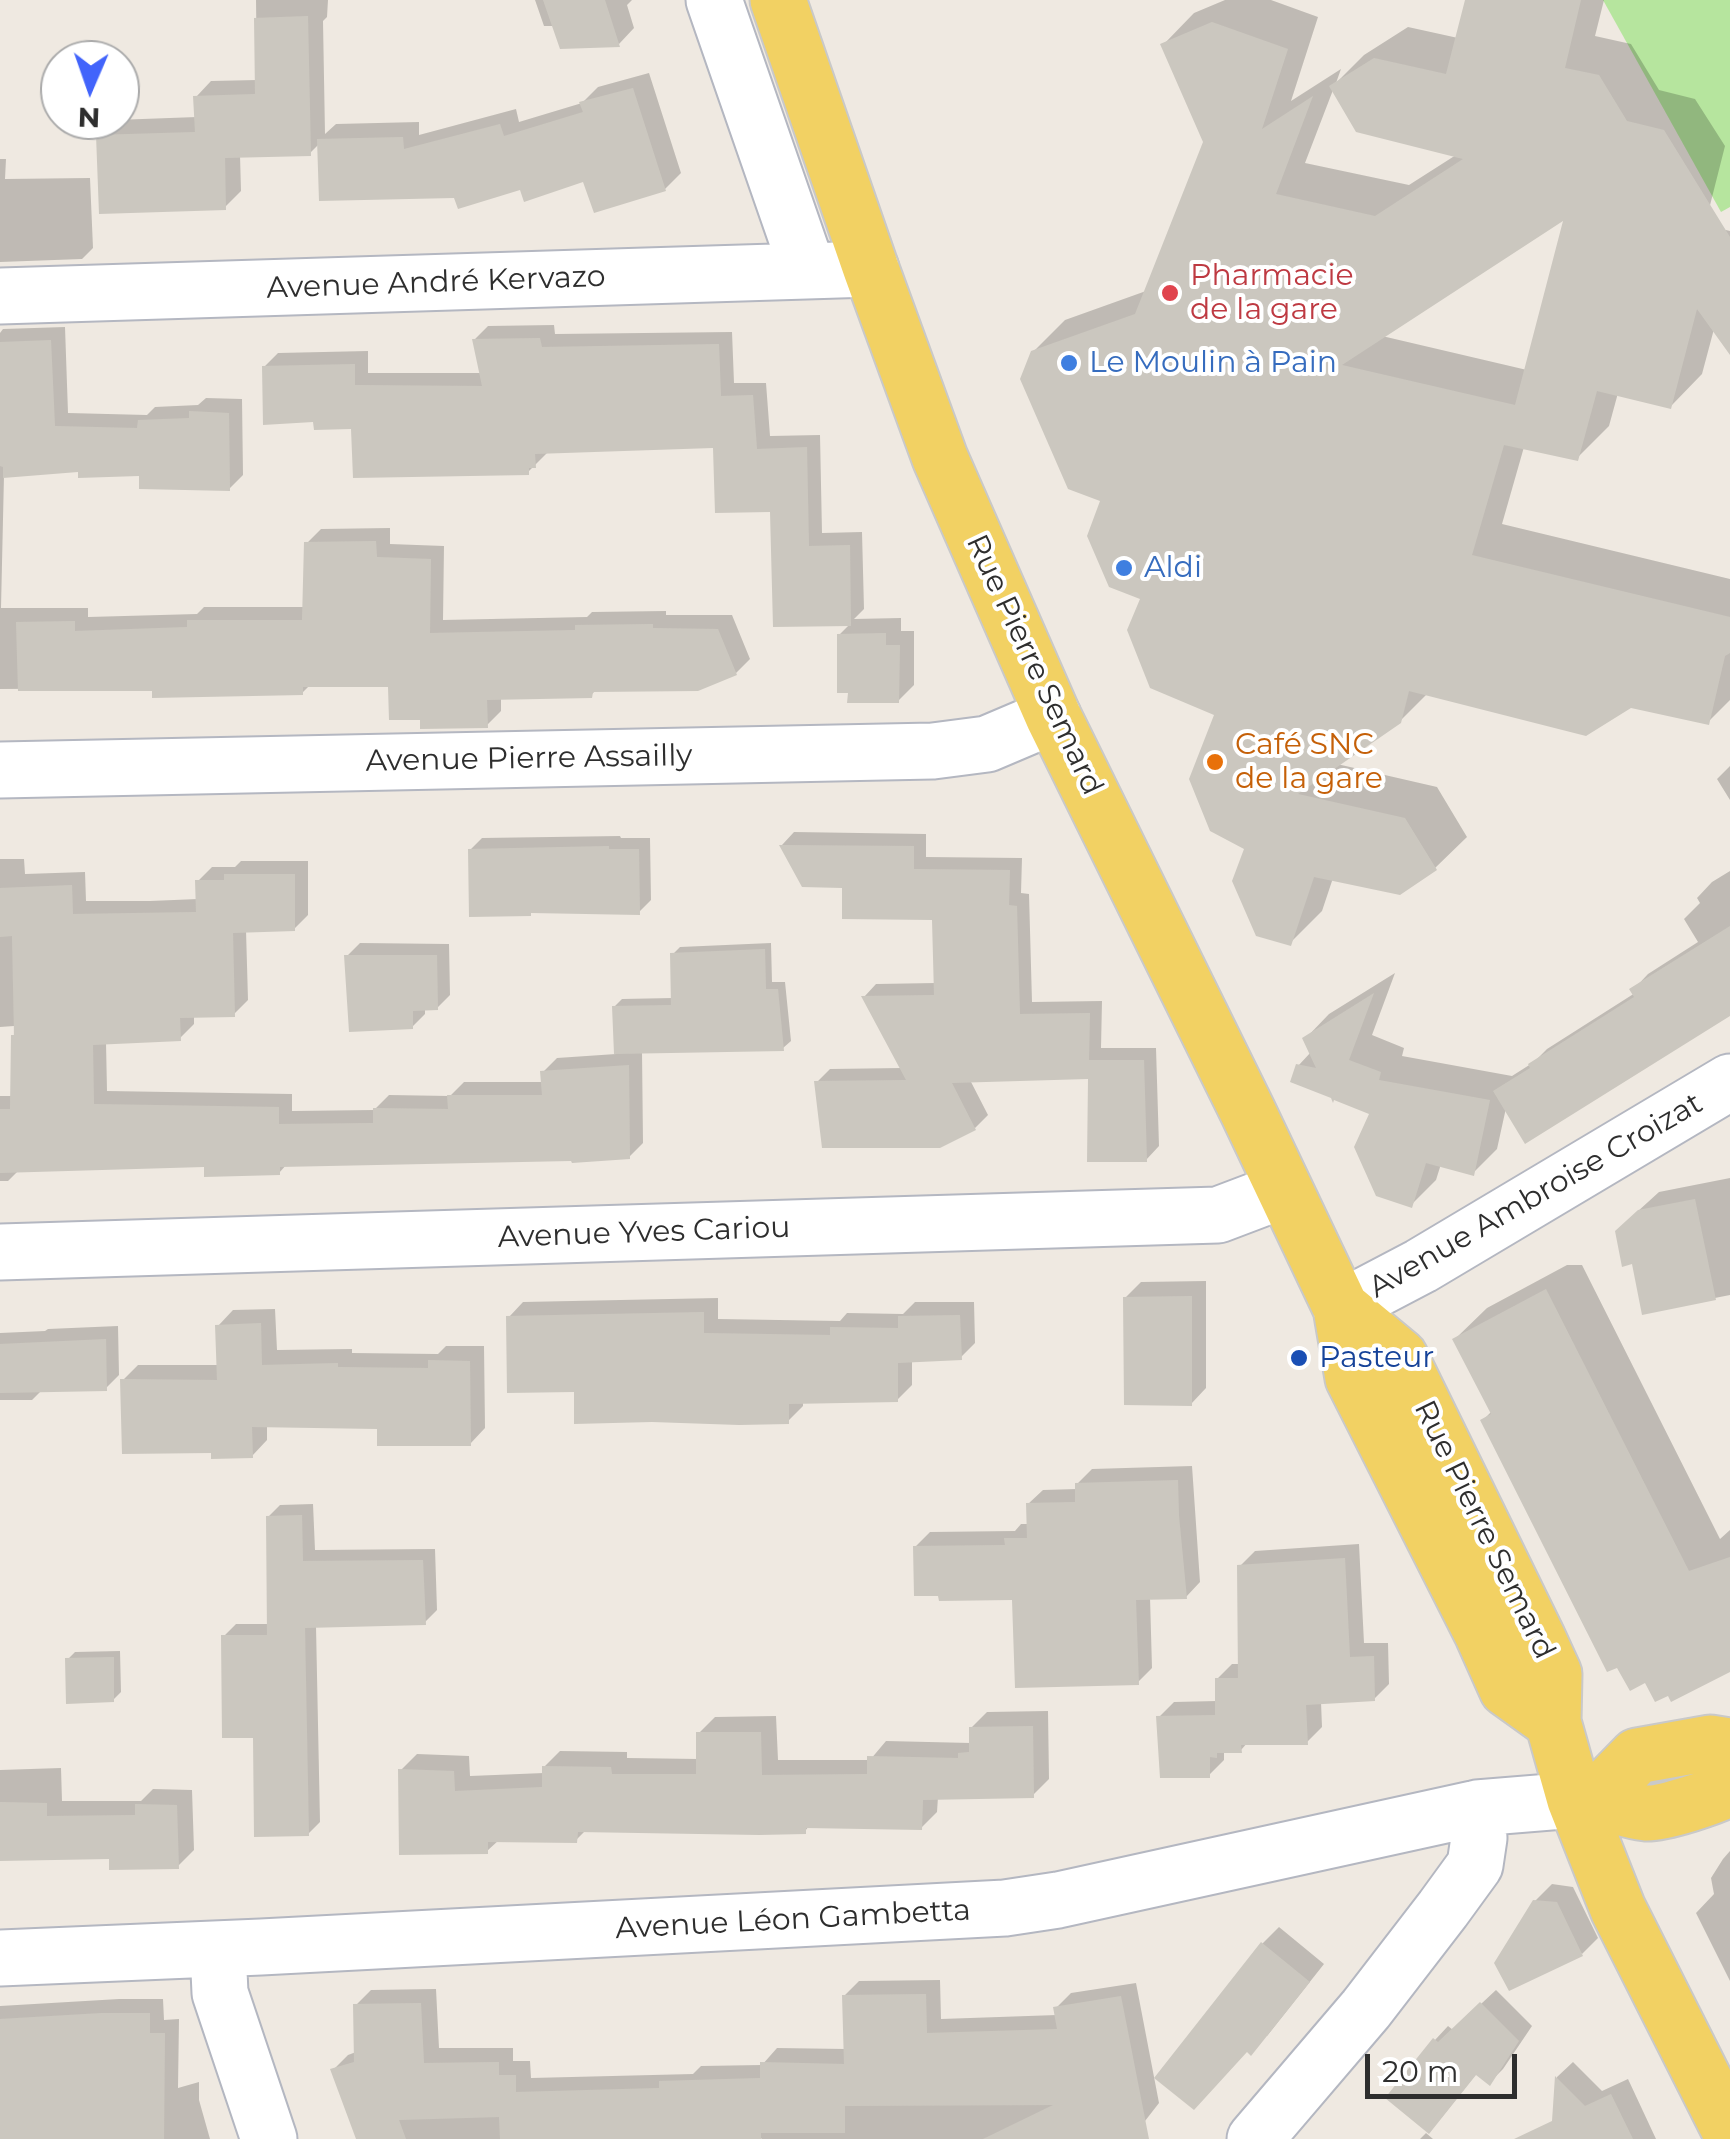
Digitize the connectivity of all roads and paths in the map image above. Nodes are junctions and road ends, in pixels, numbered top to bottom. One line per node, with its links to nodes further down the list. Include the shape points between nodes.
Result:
1 (714, 0): 4 (street)
2 (778, 0): 3 (main road, Rue Pierre Semard)
3 (872, 269): 4 (street, Avenue André Kervazo); 6 (main road, Rue Pierre Semard, via 940,458)
4 (808, 271): 5 (street, Avenue André Kervazo)
5 (0, 296)
6 (1053, 716): 7 (street, Avenue Pierre Assailly, via 987,744 933,751); 9 (main road, Rue Pierre Semard)
7 (0, 770)
8 (1730, 1082): 11 (street, Avenue Ambroise Croizat)
9 (1284, 1190): 10 (street, Avenue Yves Cariou, via 1218,1215); 11 (main road, Rue Pierre Semard)
10 (0, 1252)
11 (1341, 1308): 14 (main road, Rue Pierre Semard, via 1353,1378 1493,1661 1508,1689 1552,1722)
12 (1730, 1746): 14 (main road, via 1710,1743 1637,1756)
13 (1730, 1788): 14 (main road, via 1648,1813)
14 (1585, 1799): 15 (street, Avenue Léon Gambetta); 18 (main road, Rue Pierre Semard, via 1618,1910)
15 (1476, 1808): 16 (street, Avenue Léon Gambetta, via 1005,1908); 20 (street, via 1474,1865 1366,2009)
16 (218, 1948): 17 (street, Avenue Léon Gambetta); 19 (street, via 220,1994)
17 (0, 1958)
18 (1730, 2131)
19 (269, 2139)
20 (1255, 2139)

